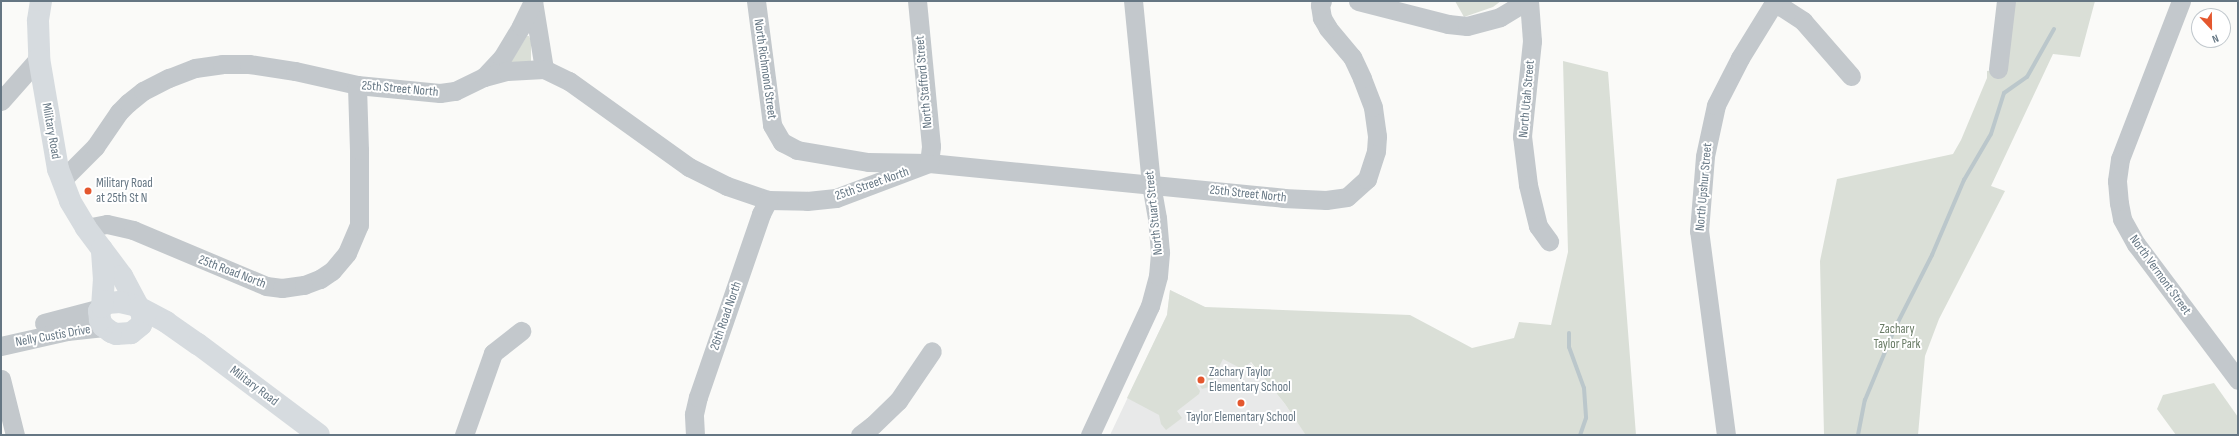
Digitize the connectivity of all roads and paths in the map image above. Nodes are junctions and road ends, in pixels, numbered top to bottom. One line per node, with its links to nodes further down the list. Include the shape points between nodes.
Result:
1 (41, 1): 12 (main road, Military Road, via 38,21)
2 (533, 1): 13 (street); 16 (street, via 522,26 502,58)
3 (756, 1): 19 (street, North Richmond Street, via 772,125 782,142 797,150)
4 (917, 1): 20 (street, North Stafford Street, via 930,146)
5 (1134, 1): 22 (street, North Stuart Street)
6 (1322, 1): 22 (street, 25th Street North, via 1322,18 1352,57 1374,107 1376,151 1367,179 1347,197 1326,200)
7 (1358, 1): 8 (street, via 1448,24 1467,26 1500,17)
8 (1528, 1): 25 (street, North Utah Street, via 1532,41 1522,136 1528,186 1538,226)
9 (1774, 1): 15 (street, via 1803,21); 43 (street, North Upshur Street, via 1716,105 1705,156 1699,232)
10 (2006, 1): 14 (street)
11 (2181, 1): 36 (street, North Vermont Street, via 2122,153 2117,181 2119,203 2122,219 2136,244)
12 (39, 58): 18 (street); 21 (main road, Military Road, via 50,131)
13 (544, 69): 16 (street, 25th Street North, via 506,71); 23 (street, 25th Street North, via 569,81 689,167 728,186)
14 (1998, 69)
15 (1851, 76)
16 (484, 77): 17 (street, 25th Street North, via 455,91 440,93)
17 (357, 85): 21 (street, 25th Street North, via 296,71 249,64 195,68 143,91 128,103 118,112 95,147); 24 (street, 25th Road North, via 359,225 348,252 320,279 304,285 282,288 266,286 133,230 107,224)
18 (1, 101)
19 (868, 162): 20 (street, 25th Street North)
20 (929, 163): 22 (street, 25th Street North); 23 (street, 25th Street North, via 836,198 807,202)
21 (62, 180): 24 (main road, Military Road, via 70,201)
22 (1151, 184): 42 (street, North Stuart Street, via 1155,197 1160,252 1158,276 1150,306)
23 (768, 200): 40 (street, 26th Road North, via 698,397 694,414)
24 (86, 228): 26 (main road, Military Road)
25 (1549, 241)
26 (102, 249): 27 (main road, Military Road, via 122,276); 28 (main road)
27 (139, 307): 28 (main road, via 120,302 108,303); 31 (main road, via 143,318 141,325); 32 (main road, Military Road, via 166,322)
28 (102, 314): 30 (street, Nelly Custis Drive); 31 (main road, via 116,334); 33 (street, Nelly Custis Drive, via 67,331)
29 (521, 331): 39 (street, via 493,353)
30 (1, 333)
31 (131, 333): 32 (main road)
32 (187, 338): 37 (main road, Military Road)
33 (1, 346)
34 (932, 351): 41 (street, via 898,401)
35 (1, 379): 38 (street)
36 (2238, 380)
37 (309, 432)
38 (15, 435)
39 (464, 435)
40 (695, 435)
41 (860, 435)
42 (1090, 435)
43 (1726, 435)

